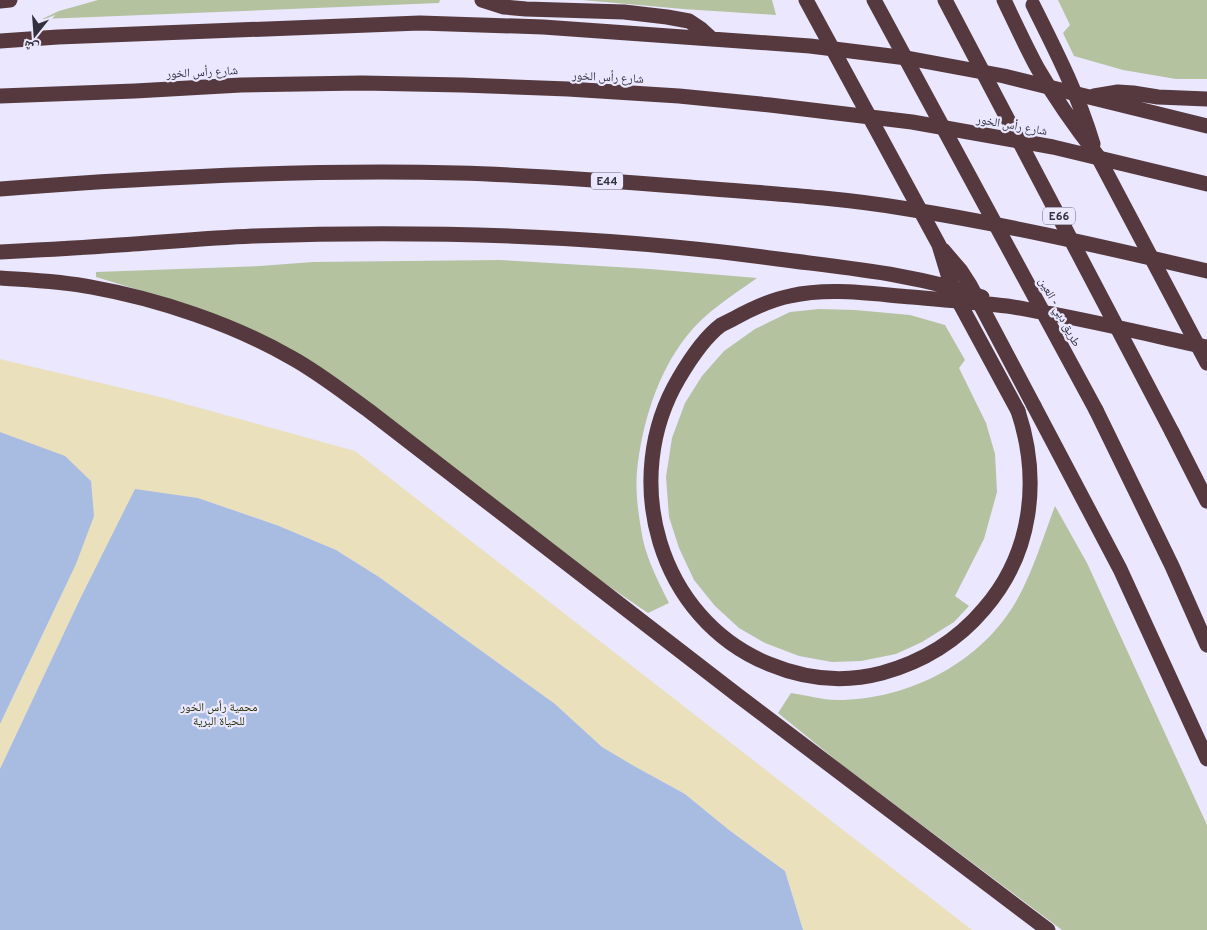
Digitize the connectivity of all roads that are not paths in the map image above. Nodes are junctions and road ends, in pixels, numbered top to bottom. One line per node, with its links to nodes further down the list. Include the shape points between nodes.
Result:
1 (10, 0): 7 (highway)
2 (482, 0): 9 (highway, via 526,10 624,12 667,17 688,21)
3 (806, 0): 18 (highway, bridge)
4 (874, 0): 26 (highway, طريق دبي - العين, bridge, via 1096,410)
5 (945, 0): 25 (highway, E66, bridge)
6 (1004, 0): 15 (highway, bridge, via 1038,68)
7 (0, 1)
8 (1032, 2): 15 (highway, bridge, via 1076,93)
9 (712, 38): 10 (highway, via 420,23); 12 (highway, via 907,58 1004,76)
10 (0, 41)
11 (0, 96): 16 (highway, شارع رأس الخور, via 362,83 679,96 912,122 1053,148)
12 (1089, 98): 13 (highway, via 1118,92); 14 (highway)
13 (1207, 99)
14 (1207, 126)
15 (1097, 156): 24 (highway, bridge)
16 (1207, 184)
17 (0, 188): 20 (highway, E44, via 332,172 576,178 797,195 907,209 1115,249)
18 (939, 245): 22 (highway, bridge, via 949,278 959,302 1018,411 1026,433 1030,464 1027,522 1007,576 972,623 949,642 924,658 869,676 845,679 797,675 751,657 724,638 696,610 670,570 655,525 650,477 655,437 665,406 688,362 704,343 721,326 767,302 816,292 847,292); 27 (highway, bridge, via 970,284 1120,569)
19 (0, 252): 22 (highway, via 251,236 387,234 615,242 720,251 877,272 964,291)
20 (1207, 271)
21 (0, 278): 28 (highway, via 90,286 177,308 254,339 330,382)
22 (1007, 306): 23 (highway)
23 (1207, 348)
24 (1207, 363)
25 (1207, 501)
26 (1207, 645)
27 (1207, 759)
28 (1048, 930)

